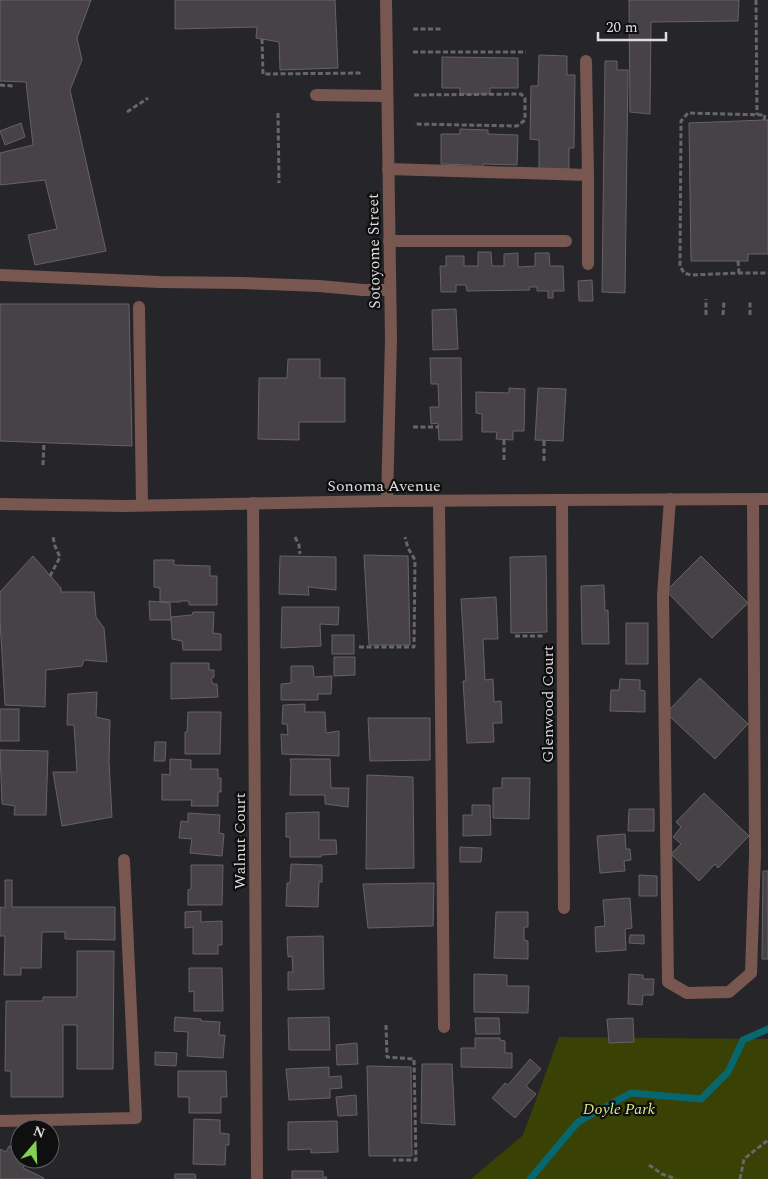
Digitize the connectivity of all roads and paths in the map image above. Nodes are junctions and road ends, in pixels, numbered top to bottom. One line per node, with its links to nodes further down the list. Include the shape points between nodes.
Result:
1 (386, 0): 14 (street, Sotoyome Street)
2 (756, 0): 18 (path)
3 (413, 29): 4 (path)
4 (441, 29)
5 (262, 39): 9 (path, via 263,74)
6 (413, 52): 7 (path)
7 (526, 52)
8 (586, 61): 22 (street)
9 (362, 73)
10 (0, 84): 11 (path)
11 (12, 86)
12 (316, 95): 14 (street)
13 (414, 95): 20 (path, via 521,94 525,98 525,120 517,126)
14 (387, 96): 21 (street, Sotoyome Street)
15 (148, 98): 16 (path)
16 (127, 112)
17 (278, 113): 23 (path)
18 (757, 115): 19 (path, via 765,115); 28 (path, via 688,113 681,121 680,266 691,275)
19 (764, 120)
20 (414, 124)
21 (388, 169): 22 (street); 24 (street, Sotoyome Street)
22 (588, 175): 27 (street)
23 (279, 183)
24 (389, 241): 25 (street); 31 (street, Sotoyome Street)
25 (566, 241)
26 (738, 260): 28 (path)
27 (588, 264)
28 (739, 273): 29 (path)
29 (768, 273)
30 (0, 275): 31 (street)
31 (390, 290): 51 (street, Sotoyome Street)
32 (706, 299): 36 (path)
33 (724, 301): 37 (path)
34 (750, 301): 38 (path)
35 (139, 307): 55 (street)
36 (706, 315)
37 (724, 315)
38 (750, 315)
39 (413, 427): 40 (path)
40 (438, 427)
41 (504, 440): 45 (path)
42 (544, 440): 44 (path)
43 (44, 443): 46 (path)
44 (544, 461)
45 (504, 462)
46 (43, 465)
47 (670, 499): 48 (street, Sonoma Avenue); 48 (street, via 663,596 668,982 686,993 729,992 751,974 755,855); 50 (street, Sonoma Avenue)
48 (753, 499): 49 (street, Sonoma Avenue)
49 (768, 499)
50 (562, 500): 52 (street, Sonoma Avenue); 63 (street, Glenwood Court)
51 (387, 501): 52 (street, Sonoma Avenue); 53 (street, Sonoma Avenue)
52 (439, 501): 65 (street)
53 (253, 503): 55 (street, Sonoma Avenue); 70 (street, Walnut Court)
54 (0, 504): 55 (street, Sonoma Avenue)
55 (142, 504)
56 (53, 537): 60 (path, via 60,557)
57 (295, 537): 59 (path)
58 (405, 537): 61 (path, via 415,560 414,647)
59 (300, 554)
60 (50, 576)
61 (359, 647)
62 (124, 860): 66 (street, via 136,1118)
63 (564, 908)
64 (386, 1025): 68 (path, via 387,1057 414,1059 416,1160)
65 (444, 1026)
66 (0, 1121)
67 (768, 1140): 72 (path, via 744,1159)
68 (392, 1160)
69 (649, 1165): 71 (path)
70 (257, 1179)
71 (676, 1179)
72 (740, 1179)

